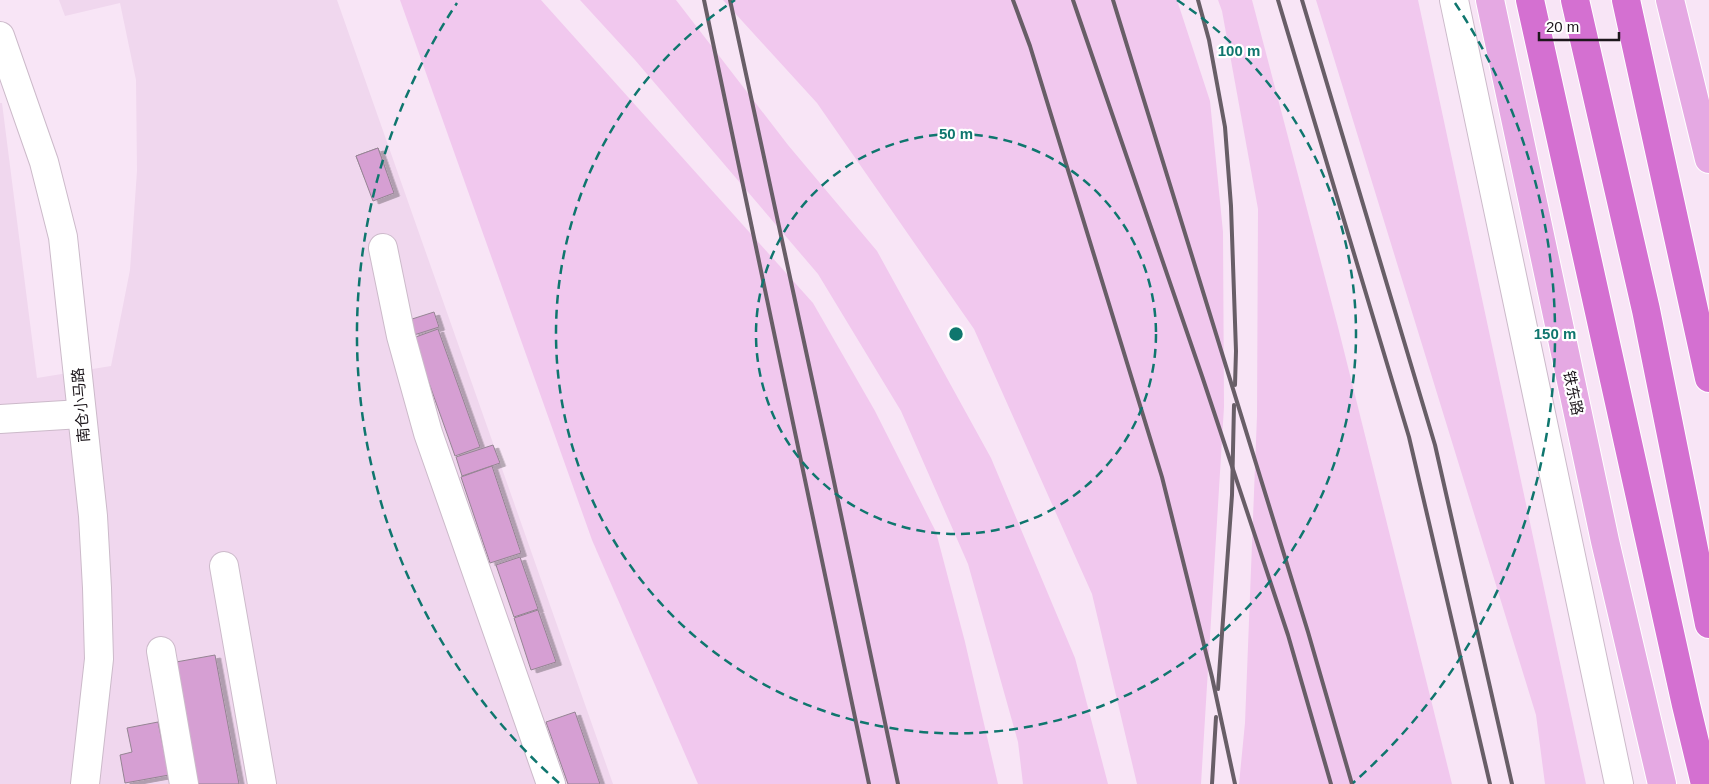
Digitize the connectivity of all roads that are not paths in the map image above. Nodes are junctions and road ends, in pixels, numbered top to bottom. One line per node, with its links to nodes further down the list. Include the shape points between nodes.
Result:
1 (1454, 0): 20 (street)
2 (1490, 0): 21 (main road, 铁东路, via 1603,532)
3 (1530, 0): 22 (highway)
4 (1575, 0): 14 (highway, via 1646,310)
5 (1626, 0): 10 (highway)
6 (1670, 0): 8 (main road)
7 (0, 36): 11 (street, 南仓小马路, via 44,162 64,237)
8 (1709, 160)
9 (383, 248): 19 (street, via 401,336 428,433)
10 (1709, 378)
11 (82, 414): 12 (street); 16 (street, 南仓小马路, via 93,516 99,659)
12 (0, 419)
13 (224, 566): 18 (street)
14 (1709, 624)
15 (161, 651): 17 (street)
16 (85, 784)
17 (184, 784)
18 (262, 784)
19 (551, 784)
20 (1619, 784)
21 (1662, 784)
22 (1705, 784)

